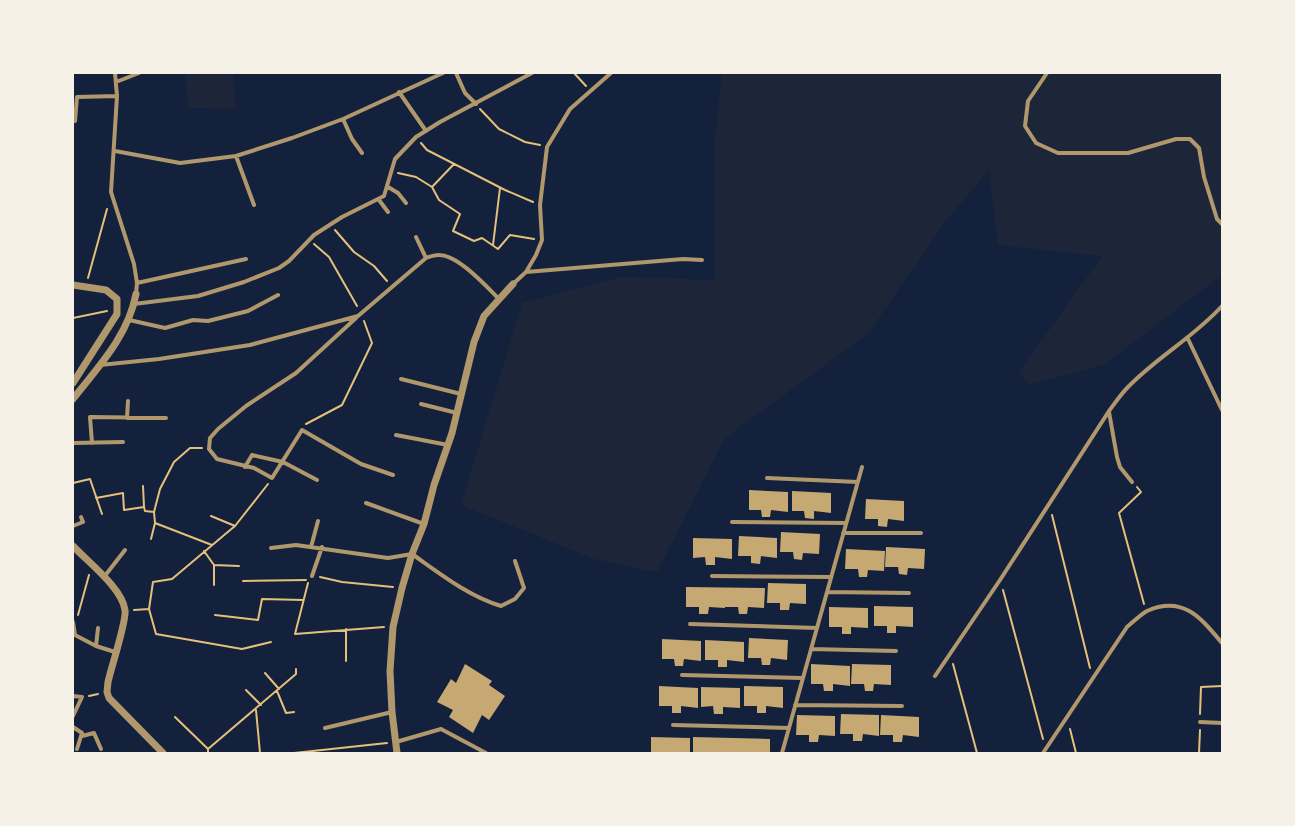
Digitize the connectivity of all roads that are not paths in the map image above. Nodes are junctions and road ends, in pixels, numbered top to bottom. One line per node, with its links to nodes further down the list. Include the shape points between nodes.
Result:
1 (115, 73): 8 (street)
2 (139, 73): 8 (street)
3 (443, 73): 9 (street)
4 (456, 73): 11 (street, via 465,94)
5 (532, 73): 11 (street)
6 (611, 73): 28 (street, via 570,109 547,147 540,205 542,240)
7 (1047, 73): 23 (street, via 1028,102 1025,126 1036,143 1058,153 1108,154 1141,150 1176,139 1190,140 1199,148 1204,176)
8 (116, 82): 10 (street)
9 (399, 92): 12 (street); 14 (street)
10 (117, 96): 13 (street, via 77,97); 15 (street)
11 (476, 104): 14 (street)
12 (343, 119): 16 (street); 17 (street)
13 (75, 121)
14 (426, 131): 18 (street, via 416,137 395,159)
15 (115, 151): 17 (street, via 180,164); 29 (street, via 111,192 134,264)
16 (362, 153)
17 (236, 156): 21 (street)
18 (388, 187): 19 (street); 20 (street, via 398,193)
19 (379, 200): 22 (street); 35 (street, via 330,224 279,268 198,296)
20 (406, 203)
21 (254, 205)
22 (388, 212)
23 (1222, 224)
24 (416, 237): 25 (street)
25 (426, 258): 34 (street, via 439,255 452,259 466,268); 37 (street)
26 (246, 259): 29 (street)
27 (702, 260): 28 (street, via 682,259)
28 (526, 272): 30 (street)
29 (137, 283): 32 (street)
30 (513, 284): 34 (street)
31 (73, 285): 42 (street, via 106,290 117,299 117,314)
32 (136, 294): 35 (street)
33 (278, 295): 38 (street, via 248,311 208,321 193,320 165,328)
34 (498, 298): 43 (street, via 484,316 474,342)
35 (134, 304): 38 (street)
36 (1222, 306): 39 (street)
37 (360, 315): 40 (street, via 250,345); 58 (street, via 296,373 246,406 210,438 210,449 217,459)
38 (129, 320): 40 (street)
39 (1188, 338): 47 (street); 48 (street, via 1127,388)
40 (100, 365): 44 (street)
41 (401, 379): 43 (street)
42 (73, 383)
43 (461, 394): 49 (street)
44 (73, 399)
45 (128, 401): 50 (street)
46 (421, 404): 49 (street)
47 (1222, 410)
48 (1109, 411): 64 (street, via 1120,467); 97 (street)
49 (457, 413): 56 (street)
50 (127, 418): 51 (street); 54 (street, via 90,417)
51 (166, 418)
52 (396, 435): 56 (street)
53 (123, 442): 54 (street)
54 (92, 443): 55 (street)
55 (73, 444)
56 (448, 445): 70 (street)
57 (283, 462): 58 (street, via 252,455); 58 (street, via 272,478 254,468); 60 (street, via 302,430 361,464); 62 (street)
58 (245, 467)
59 (862, 468): 63 (street)
60 (393, 475)
61 (767, 478): 63 (street)
62 (317, 480)
63 (858, 482): 69 (street)
64 (1132, 482)
65 (366, 503): 70 (street)
66 (81, 516): 71 (street, via 83,522)
67 (318, 522): 75 (street)
68 (732, 522): 69 (street)
69 (846, 523): 72 (street)
70 (424, 524): 79 (street)
71 (73, 526)
72 (843, 533): 73 (street); 84 (street)
73 (921, 533)
74 (73, 546): 83 (street)
75 (311, 547): 76 (street); 77 (street, via 296,545)
76 (322, 547): 79 (street, via 388,558); 81 (street)
77 (270, 548)
78 (125, 550): 83 (street)
79 (412, 554): 80 (street, via 451,581 501,606 515,599 524,588); 102 (street, via 393,627 390,671)
80 (515, 561)
81 (312, 576)
82 (712, 576): 84 (street)
83 (104, 577): 95 (street, via 121,597 126,611)
84 (831, 577): 85 (street)
85 (827, 592): 86 (street); 90 (street)
86 (909, 593)
87 (73, 622): 92 (street, via 75,635)
88 (690, 624): 90 (street)
89 (98, 628): 92 (street)
90 (817, 628): 93 (street)
91 (1222, 643): 114 (street, via 1201,618 1188,609 1170,606 1146,612 1127,627)
92 (96, 646): 95 (street)
93 (811, 649): 94 (street); 98 (street)
94 (896, 651)
95 (115, 652): 115 (street, via 107,692 109,698)
96 (682, 675): 98 (street)
97 (935, 676)
98 (802, 678): 100 (street)
99 (73, 696): 103 (street, via 82,698)
100 (795, 705): 101 (street); 109 (street)
101 (902, 706)
102 (392, 712): 108 (street); 111 (street)
103 (73, 716)
104 (1200, 722): 105 (street)
105 (1222, 723)
106 (673, 725): 109 (street)
107 (73, 727): 110 (street, via 82,733)
108 (325, 728)
109 (789, 728): 118 (street)
110 (82, 736): 112 (street); 113 (street, via 94,733)
111 (396, 742): 116 (street); 117 (street, via 441,729)
112 (77, 748)
113 (101, 749)
114 (1044, 751)
115 (164, 753)
116 (397, 753)
117 (486, 753)
118 (782, 753)

